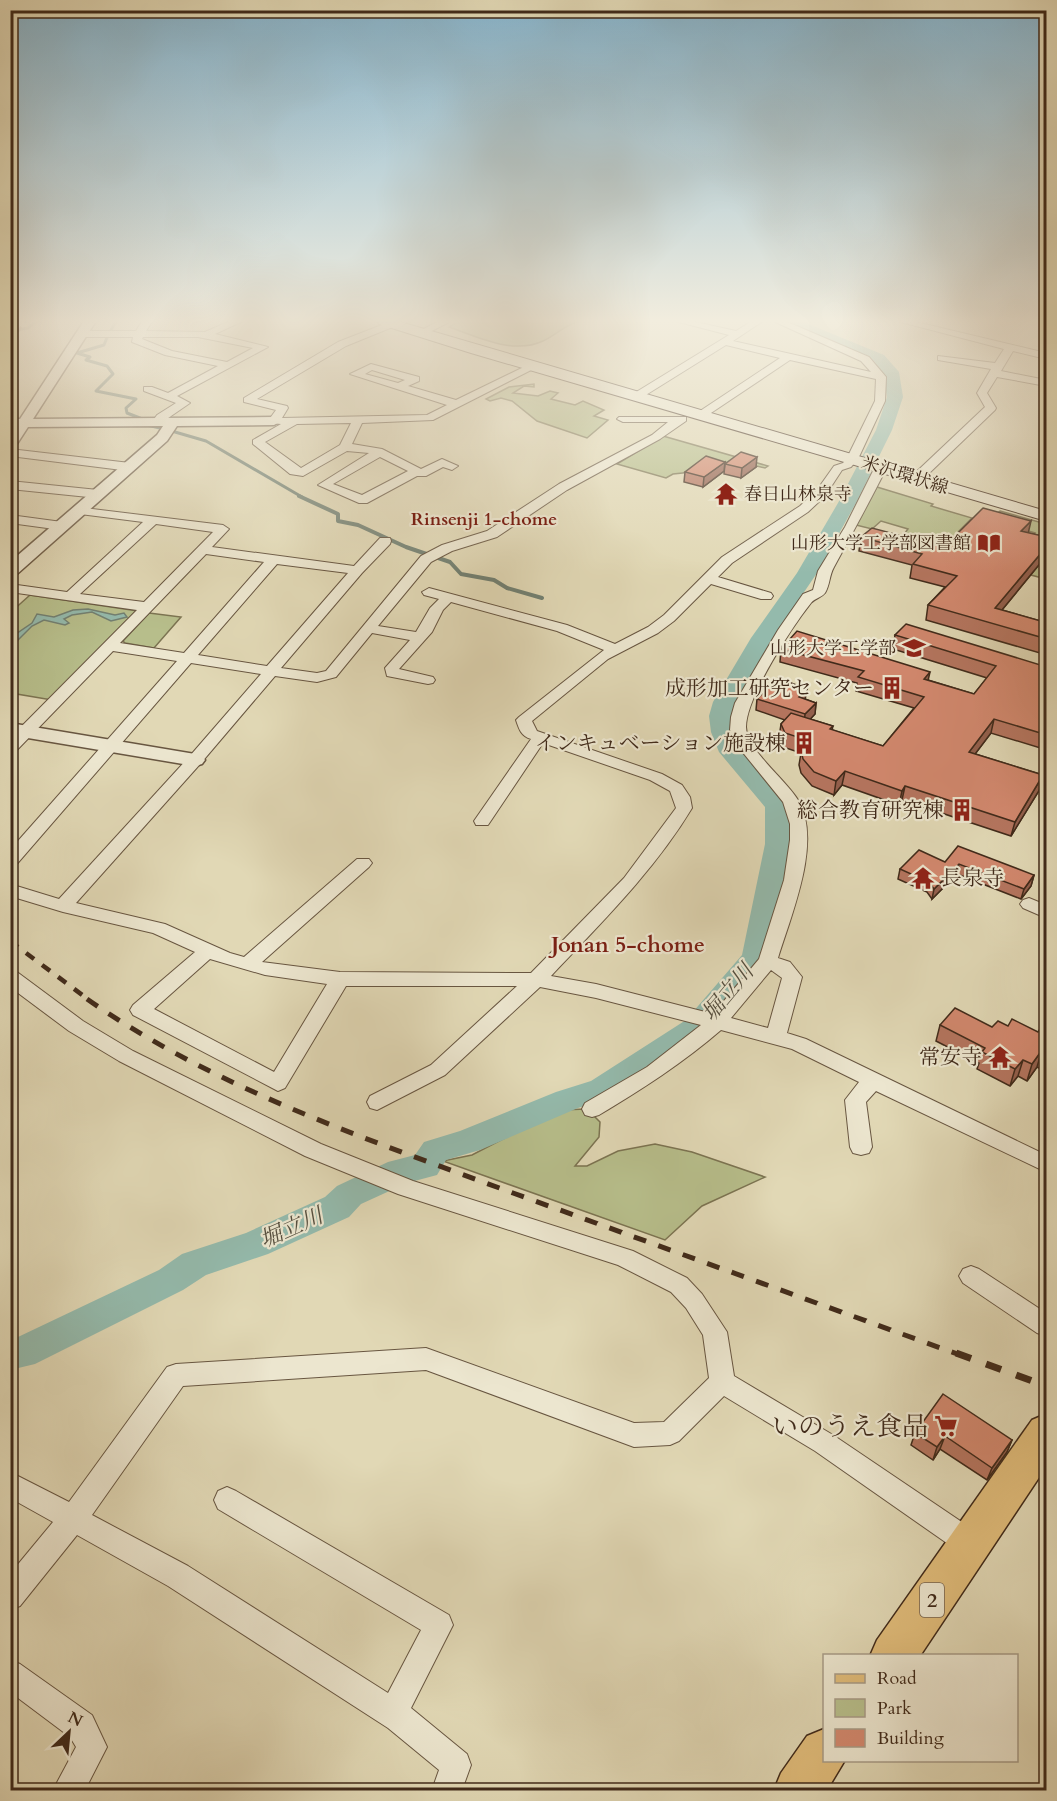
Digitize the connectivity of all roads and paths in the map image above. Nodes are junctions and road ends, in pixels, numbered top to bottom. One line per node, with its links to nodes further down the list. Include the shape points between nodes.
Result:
1 (30, 405): 18 (street)
2 (181, 405): 15 (street)
3 (270, 405): 14 (street, via 283,408)
4 (455, 405): 13 (street, via 429,418)
5 (647, 405): 11 (street, via 629,419)
6 (666, 405): 10 (main road, 米沢環状線)
7 (716, 405): 10 (street)
8 (878, 405): 23 (street)
9 (989, 405): 28 (street, via 991,408)
10 (701, 415): 17 (main road, 米沢環状線)
11 (679, 419): 17 (street); 49 (street, via 656,437 563,487 492,534 426,559)
12 (295, 420): 13 (street); 14 (street); 20 (street, via 257,442 294,471 303,471)
13 (358, 420): 20 (street)
14 (274, 421): 16 (street)
15 (158, 422): 16 (street); 18 (street)
16 (173, 422): 24 (street, via 169,431)
17 (725, 422): 23 (main road, 米沢環状線)
18 (17, 423): 19 (street)
19 (10, 444)
20 (345, 447): 22 (street)
21 (10, 452): 24 (street)
22 (380, 452): 27 (street); 27 (street, via 324,485 363,500)
23 (853, 459): 26 (main road, 米沢環状線); 42 (street, via 838,468 804,508 728,560)
24 (130, 466): 30 (street)
25 (452, 466): 27 (street, via 442,463)
26 (880, 467): 28 (main road, 米沢環状線); 69 (street, via 825,571 823,584 818,592 807,597 786,630 743,703 739,717 738,729 744,744 791,801 798,824 793,880)
27 (416, 472)
28 (916, 478): 32 (main road, 米沢環状線)
29 (10, 485): 30 (street)
30 (98, 494): 31 (street)
31 (80, 510): 34 (street); 35 (street)
32 (1047, 516)
33 (10, 519): 35 (street)
34 (153, 519): 37 (street, via 223,529); 45 (street)
35 (62, 526): 38 (street)
36 (385, 541): 40 (street)
37 (203, 550): 39 (street); 48 (street)
38 (17, 559): 41 (street)
39 (274, 559): 40 (street); 53 (street)
40 (357, 570): 54 (street)
41 (10, 571)
42 (710, 579): 46 (street); 52 (street, via 653,630)
43 (10, 588): 45 (street)
44 (429, 592): 47 (street)
45 (70, 596): 48 (street)
46 (766, 596)
47 (449, 597): 50 (street); 52 (street, via 562,628)
48 (147, 608): 51 (street)
49 (370, 628): 50 (street); 54 (street, via 331,674 316,678)
50 (419, 637): 55 (street, via 392,673)
51 (110, 646): 53 (street); 56 (street)
52 (614, 649): 57 (street, via 524,720 527,730)
53 (187, 658): 54 (street); 58 (street)
54 (273, 670): 60 (street)
55 (429, 680)
56 (18, 731): 58 (street); 59 (street)
57 (540, 737): 61 (street); 73 (street, via 656,777 676,788 684,808 630,882)
58 (112, 746): 60 (street); 62 (street)
59 (10, 748)
60 (195, 760): 66 (street)
61 (482, 821)
62 (10, 861)
63 (363, 864): 70 (street)
64 (10, 890): 66 (street)
65 (1029, 904): 67 (street)
66 (63, 906): 68 (street, via 158,928)
67 (1047, 912)
68 (208, 951): 70 (street); 72 (street, via 140,1010 278,1083)
69 (768, 961): 74 (street); 75 (street, via 783,967 792,977)
70 (247, 965): 72 (street)
71 (10, 977): 83 (street, via 76,1026 126,1056 313,1150 406,1188 625,1258 679,1285 715,1332)
72 (340, 979): 73 (street)
73 (536, 980): 74 (street, via 597,991); 77 (street, via 438,1070)
74 (713, 1022): 75 (street); 78 (street, via 654,1072)
75 (776, 1037): 76 (street, via 799,1044)
76 (873, 1081): 79 (street, via 855,1100); 80 (street)
77 (377, 1102)
78 (592, 1109)
79 (861, 1147)
80 (1047, 1164)
81 (971, 1276): 82 (street)
82 (1047, 1326)
83 (722, 1382): 87 (street, via 670,1433 634,1435 426,1359 176,1375); 88 (street, via 824,1443)
84 (1047, 1433): 88 (main road, 2)
85 (10, 1484): 87 (street)
86 (227, 1500): 92 (street, via 438,1624)
87 (74, 1518): 89 (street); 92 (street, via 178,1576)
88 (971, 1544): 90 (main road, 2)
89 (10, 1596)
90 (894, 1654)
91 (10, 1674): 94 (street, via 81,1726 92,1746)
92 (393, 1713): 95 (street, via 456,1765)
93 (823, 1756): 96 (main road)
94 (68, 1791)
95 (447, 1791)
96 (798, 1791)

